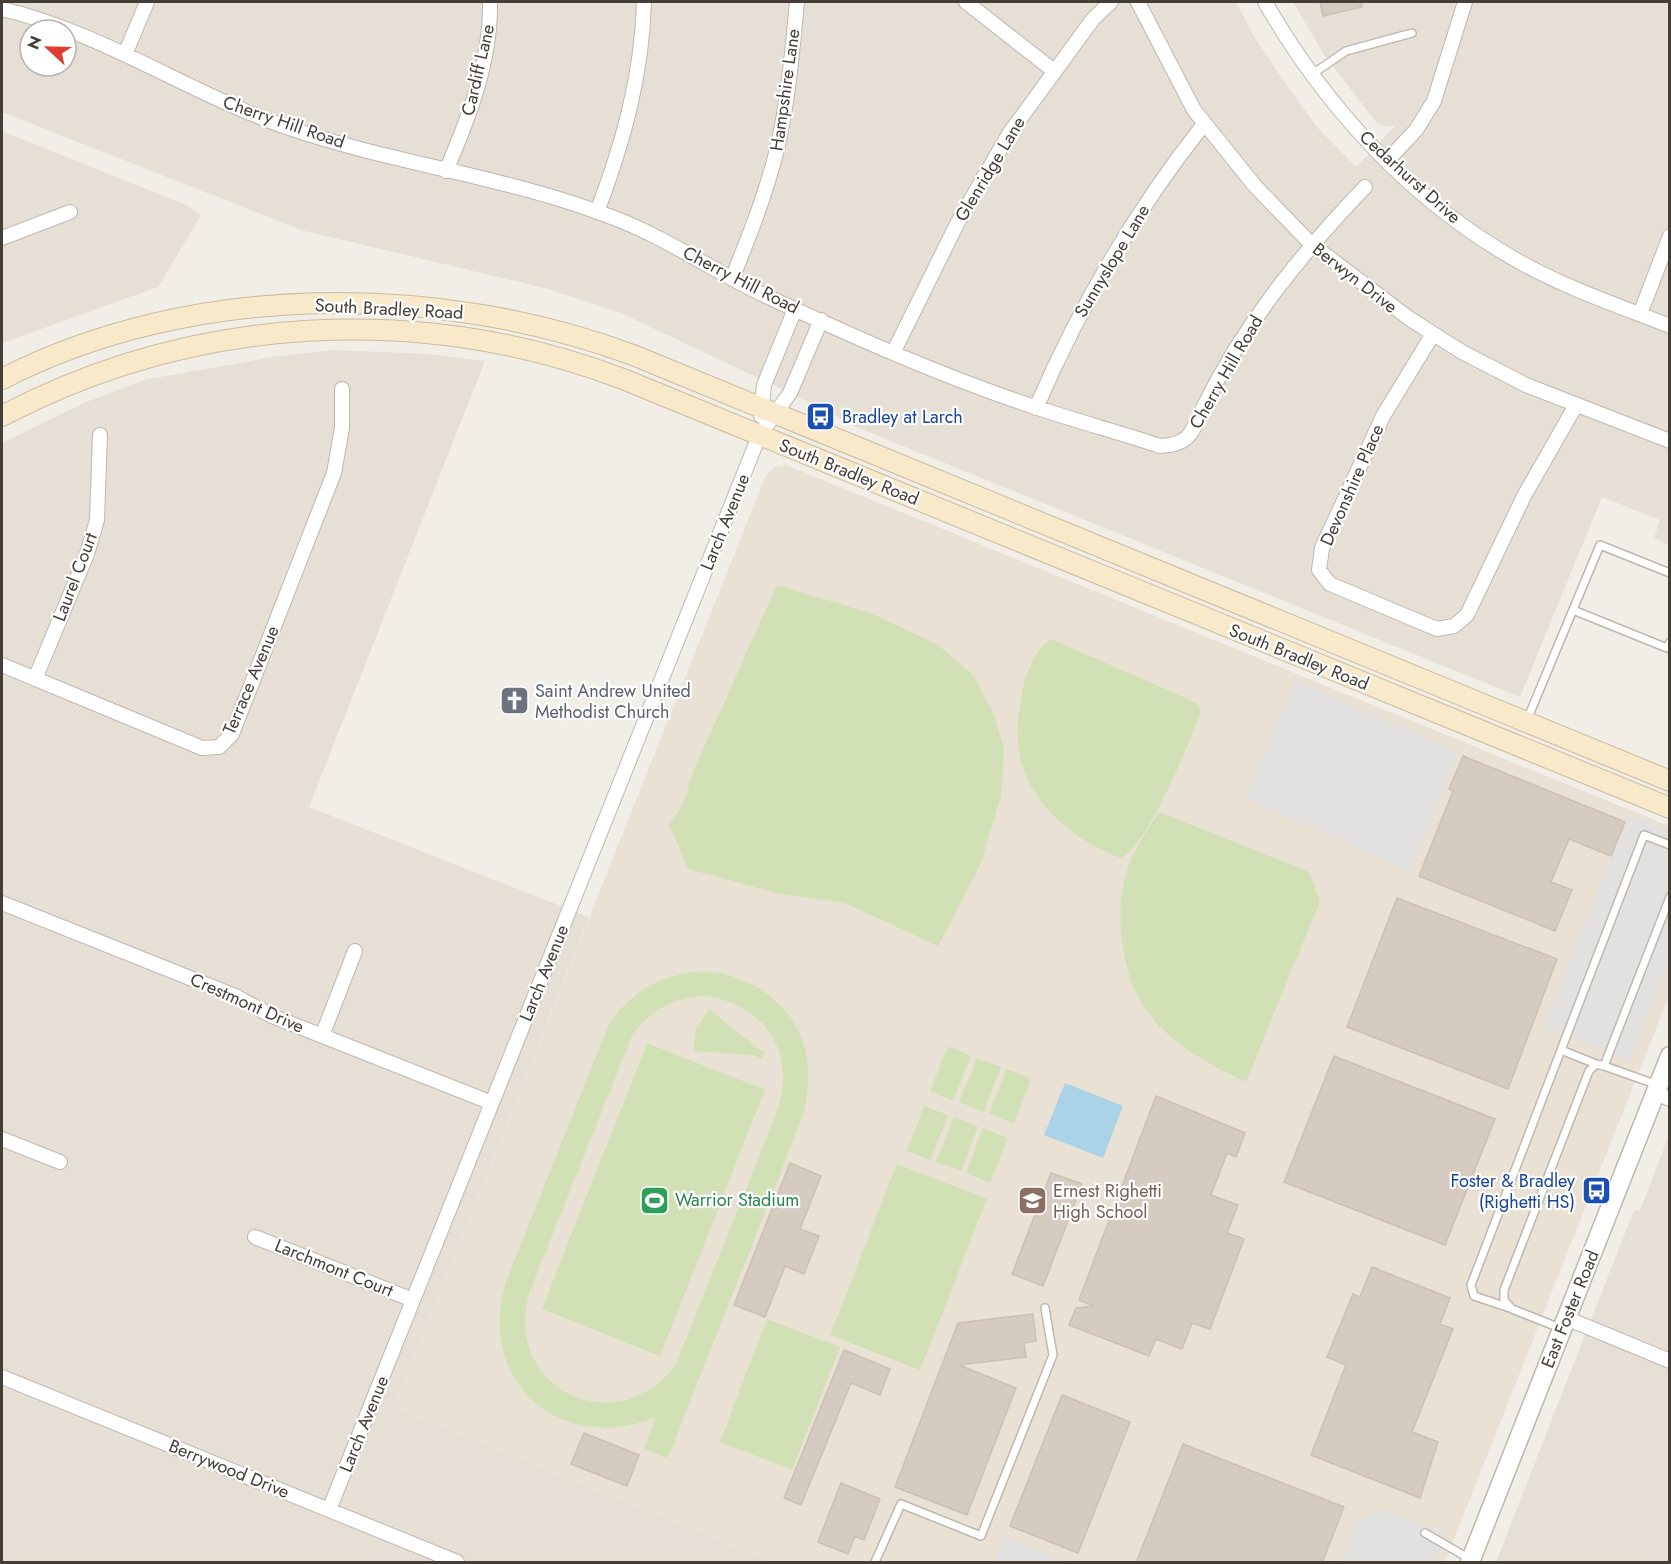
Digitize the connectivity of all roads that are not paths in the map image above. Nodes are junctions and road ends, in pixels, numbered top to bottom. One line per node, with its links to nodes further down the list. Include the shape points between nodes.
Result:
1 (147, 2): 12 (street)
2 (490, 2): 17 (street, Cardiff Lane, via 475,99)
3 (644, 2): 20 (street, via 636,87)
4 (796, 2): 24 (street, Hampshire Lane, via 785,113 763,199)
5 (966, 2): 13 (street)
6 (1111, 2): 13 (street, Glenridge Lane, via 1093,19)
7 (1138, 2): 15 (street, Berwyn Drive)
8 (1265, 2): 14 (street, Cedarhurst Drive)
9 (1465, 2): 16 (street, via 1434,101 1416,130)
10 (2, 9): 12 (street, Cherry Hill Road)
11 (1413, 33): 14 (lane, via 1346,51)
12 (126, 52): 17 (street, Cherry Hill Road, via 192,87 289,128)
13 (1054, 71): 30 (street, Glenridge Lane, via 982,179 932,270)
14 (1311, 75): 16 (street, Cedarhurst Drive)
15 (1204, 124): 23 (street, Berwyn Drive, via 1255,186); 34 (street, Sunnyslope Lane, via 1149,198 1110,260 1066,341)
16 (1387, 161): 26 (street, Cedarhurst Drive, via 1435,205 1498,250 1556,281)
17 (446, 171): 20 (street, Cherry Hill Road)
18 (1365, 187): 23 (street, Cherry Hill Road)
19 (70, 212): 22 (street)
20 (597, 212): 24 (street, Cherry Hill Road, via 643,230)
21 (1670, 236): 26 (street)
22 (2, 238)
23 (1311, 244): 29 (street, Berwyn Drive); 34 (street, Cherry Hill Road, via 1276,287 1244,336 1190,436 1177,446 1160,446)
24 (732, 279): 25 (street, Cherry Hill Road)
25 (795, 309): 27 (street, Cherry Hill Road); 35 (street, via 764,386)
26 (1640, 314): 28 (street, Cedarhurst Drive)
27 (821, 320): 30 (street, Cherry Hill Road); 35 (street, Larch Avenue, via 790,393)
28 (1670, 326)
29 (1433, 334): 33 (street, Berwyn Drive, via 1493,369); 33 (street, Devonshire Place, via 1383,416 1322,549 1319,570 1330,584 1437,628 1454,626 1467,615 1519,505)
30 (894, 351): 34 (street, Cherry Hill Road)
31 (2, 379): 35 (main road, South Bradley Road, via 90,343 171,321 255,309 358,303 476,313 556,330 633,355)
32 (342, 389): 44 (street, Terrace Avenue, via 342,428 334,473 232,734 219,747 202,748)
33 (1576, 405): 39 (street, Berwyn Drive)
34 (1036, 408)
35 (768, 412): 38 (street, Larch Avenue); 45 (main road, South Bradley Road)
36 (2, 416): 38 (main road, South Bradley Road, via 88,377 170,350 309,330 392,330 474,339 551,355 623,379)
37 (100, 435): 44 (street, Laurel Court, via 97,520 87,554)
38 (759, 436): 47 (main road, South Bradley Road); 57 (street, Larch Avenue)
39 (1670, 441)
40 (1670, 573): 41 (lane, via 1600,545)
41 (1573, 610): 42 (lane, via 1667,648); 45 (lane)
42 (1670, 642)
43 (2, 665): 44 (street, Terrace Avenue)
44 (35, 679)
45 (1526, 722): 46 (main road, South Bradley Road)
46 (1670, 781)
47 (1670, 808)
48 (1670, 846): 53 (lane, via 1644,835)
49 (1670, 897): 55 (lane)
50 (2, 903): 52 (street, Crestmont Drive, via 235,996)
51 (355, 951): 52 (street)
52 (322, 1036): 57 (street, Crestmont Drive)
53 (1561, 1050): 55 (lane); 63 (lane, via 1471,1285 1474,1296)
54 (1670, 1056): 56 (street, East Foster Road)
55 (1600, 1065): 56 (lane); 63 (lane, via 1589,1071 1504,1290 1504,1300)
56 (1661, 1092): 64 (street, East Foster Road)
57 (492, 1103): 61 (street, Larch Avenue)
58 (2, 1138): 59 (street)
59 (60, 1162)
60 (255, 1237): 61 (street, Larchmont Court)
61 (413, 1300): 67 (street, Larch Avenue)
62 (1045, 1308): 71 (lane, via 1053,1355 981,1536 901,1504)
63 (1512, 1309): 64 (lane)
64 (1564, 1324): 65 (street); 69 (street, East Foster Road)
65 (1670, 1361)
66 (2, 1377): 67 (street, Berrywood Drive)
67 (329, 1510): 70 (street, Berrywood Drive)
68 (1425, 1533): 69 (lane)
69 (1473, 1562)
70 (457, 1563)
71 (875, 1563)

